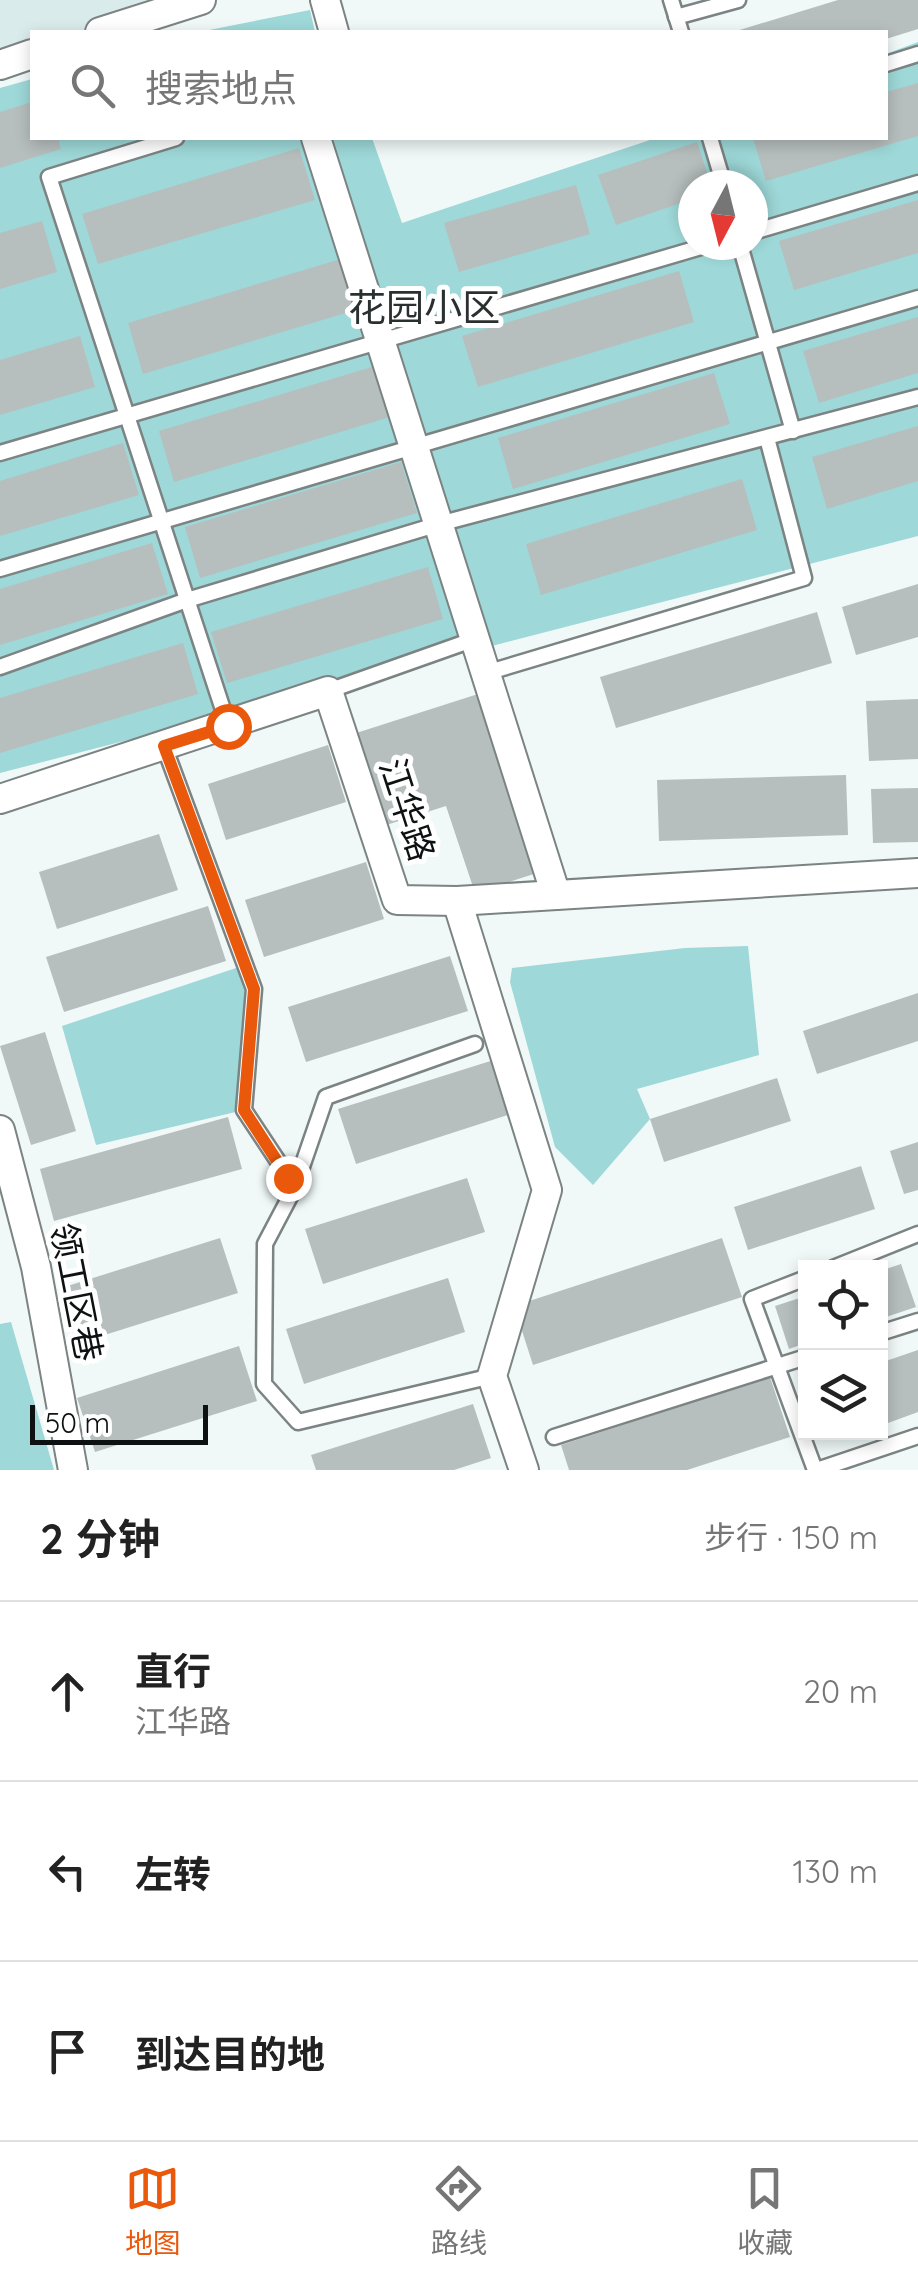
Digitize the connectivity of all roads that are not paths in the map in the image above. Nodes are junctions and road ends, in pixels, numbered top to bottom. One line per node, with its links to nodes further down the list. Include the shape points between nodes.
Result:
1 (201, 0): 6 (street)
2 (325, 0): 7 (street)
3 (672, 0): 5 (lane)
4 (738, 0): 5 (lane)
5 (678, 25)
6 (106, 30)
7 (333, 30)
8 (918, 54): 10 (lane)
9 (30, 55): 11 (street)
10 (888, 63)
11 (0, 65)
12 (170, 140): 24 (lane, via 49,178)
13 (317, 140): 21 (street)
14 (711, 140): 15 (lane)
15 (720, 170)
16 (918, 183): 17 (lane)
17 (768, 228)
18 (678, 254): 21 (lane)
19 (744, 260): 22 (lane)
20 (918, 298): 22 (lane)
21 (381, 341): 24 (lane); 27 (street)
22 (768, 343): 25 (lane); 27 (lane)
23 (918, 397): 25 (lane)
24 (127, 416): 28 (lane); 29 (lane)
25 (793, 431): 26 (lane)
26 (767, 438): 30 (lane); 35 (lane, via 804,578)
27 (414, 447): 29 (lane); 30 (street)
28 (0, 453)
29 (162, 522): 31 (lane); 32 (lane)
30 (439, 524): 32 (lane); 33 (street)
31 (0, 569)
32 (188, 600): 34 (lane); 37 (lane)
33 (475, 639): 35 (street); 36 (lane)
34 (0, 667)
35 (486, 673): 41 (street)
36 (328, 691): 37 (street); 42 (street, 江华路, via 397,900)
37 (228, 726): 38 (street)
38 (164, 746): 39 (street); 45 (lane, via 254,989 244,1110)
39 (0, 799)
40 (918, 873): 41 (street, 江华路)
41 (556, 895): 42 (street, 江华路)
42 (458, 900): 53 (street, via 546,1190)
43 (475, 1044): 45 (lane, via 326,1097)
44 (0, 1130): 56 (street, 领工区巷, via 36,1268)
45 (294, 1188): 53 (lane, via 264,1244 264,1384 298,1422)
46 (918, 1234): 47 (lane)
47 (853, 1260)
48 (798, 1281): 52 (lane, via 752,1299)
49 (918, 1320): 50 (lane)
50 (888, 1330)
51 (798, 1359): 52 (lane)
52 (776, 1366): 55 (lane); 58 (lane)
53 (492, 1376): 57 (street)
54 (918, 1436): 58 (lane)
55 (554, 1437)
56 (73, 1470)
57 (524, 1470)
58 (816, 1470)

